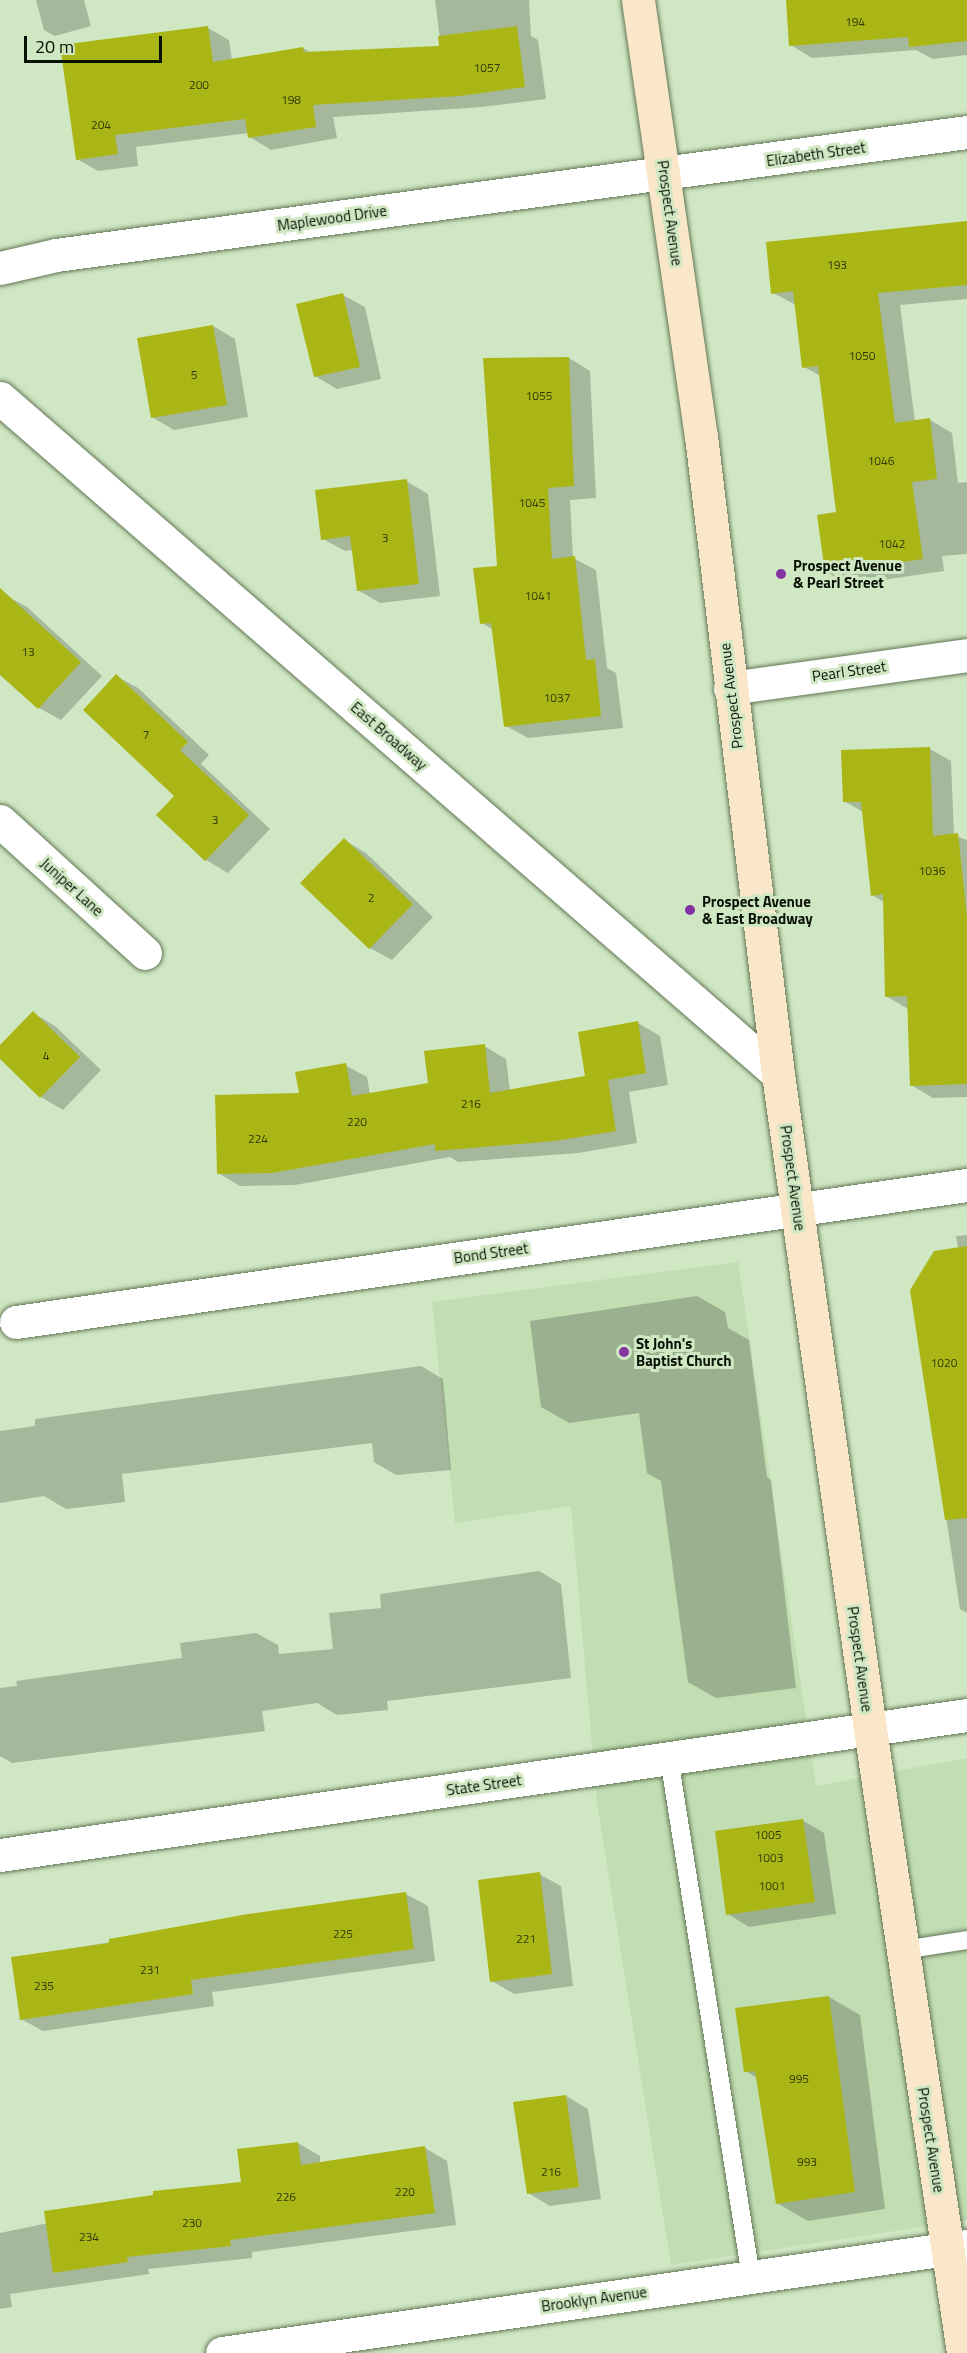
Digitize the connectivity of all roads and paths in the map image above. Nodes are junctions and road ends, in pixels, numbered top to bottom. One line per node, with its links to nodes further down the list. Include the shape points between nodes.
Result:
1 (638, 0): 3 (main road, Prospect Avenue)
2 (967, 132): 3 (street, Elizabeth Street)
3 (664, 175): 4 (street, Maplewood Drive, via 56,255); 7 (main road, Prospect Avenue, via 701,436)
4 (0, 268)
5 (0, 398): 10 (street, East Broadway)
6 (967, 655): 7 (street, Pearl Street)
7 (730, 688): 10 (main road, Prospect Avenue)
8 (0, 821): 9 (street, Juniper Lane)
9 (145, 953)
10 (778, 1074): 12 (main road, Prospect Avenue)
11 (967, 1185): 12 (street, Bond Street)
12 (798, 1209): 13 (street, Bond Street); 15 (main road, Prospect Avenue)
13 (16, 1322)
14 (967, 1715): 15 (street, State Street)
15 (870, 1729): 16 (street, State Street); 19 (main road, Prospect Avenue)
16 (669, 1758): 17 (street, State Street); 21 (lane)
17 (0, 1855)
18 (967, 1941): 19 (lane)
19 (903, 1950): 20 (main road, Prospect Avenue)
20 (957, 2247): 21 (street, Brooklyn Avenue); 23 (main road, Prospect Avenue)
21 (751, 2277): 22 (street, Brooklyn Avenue)
22 (222, 2353)
23 (963, 2353)

